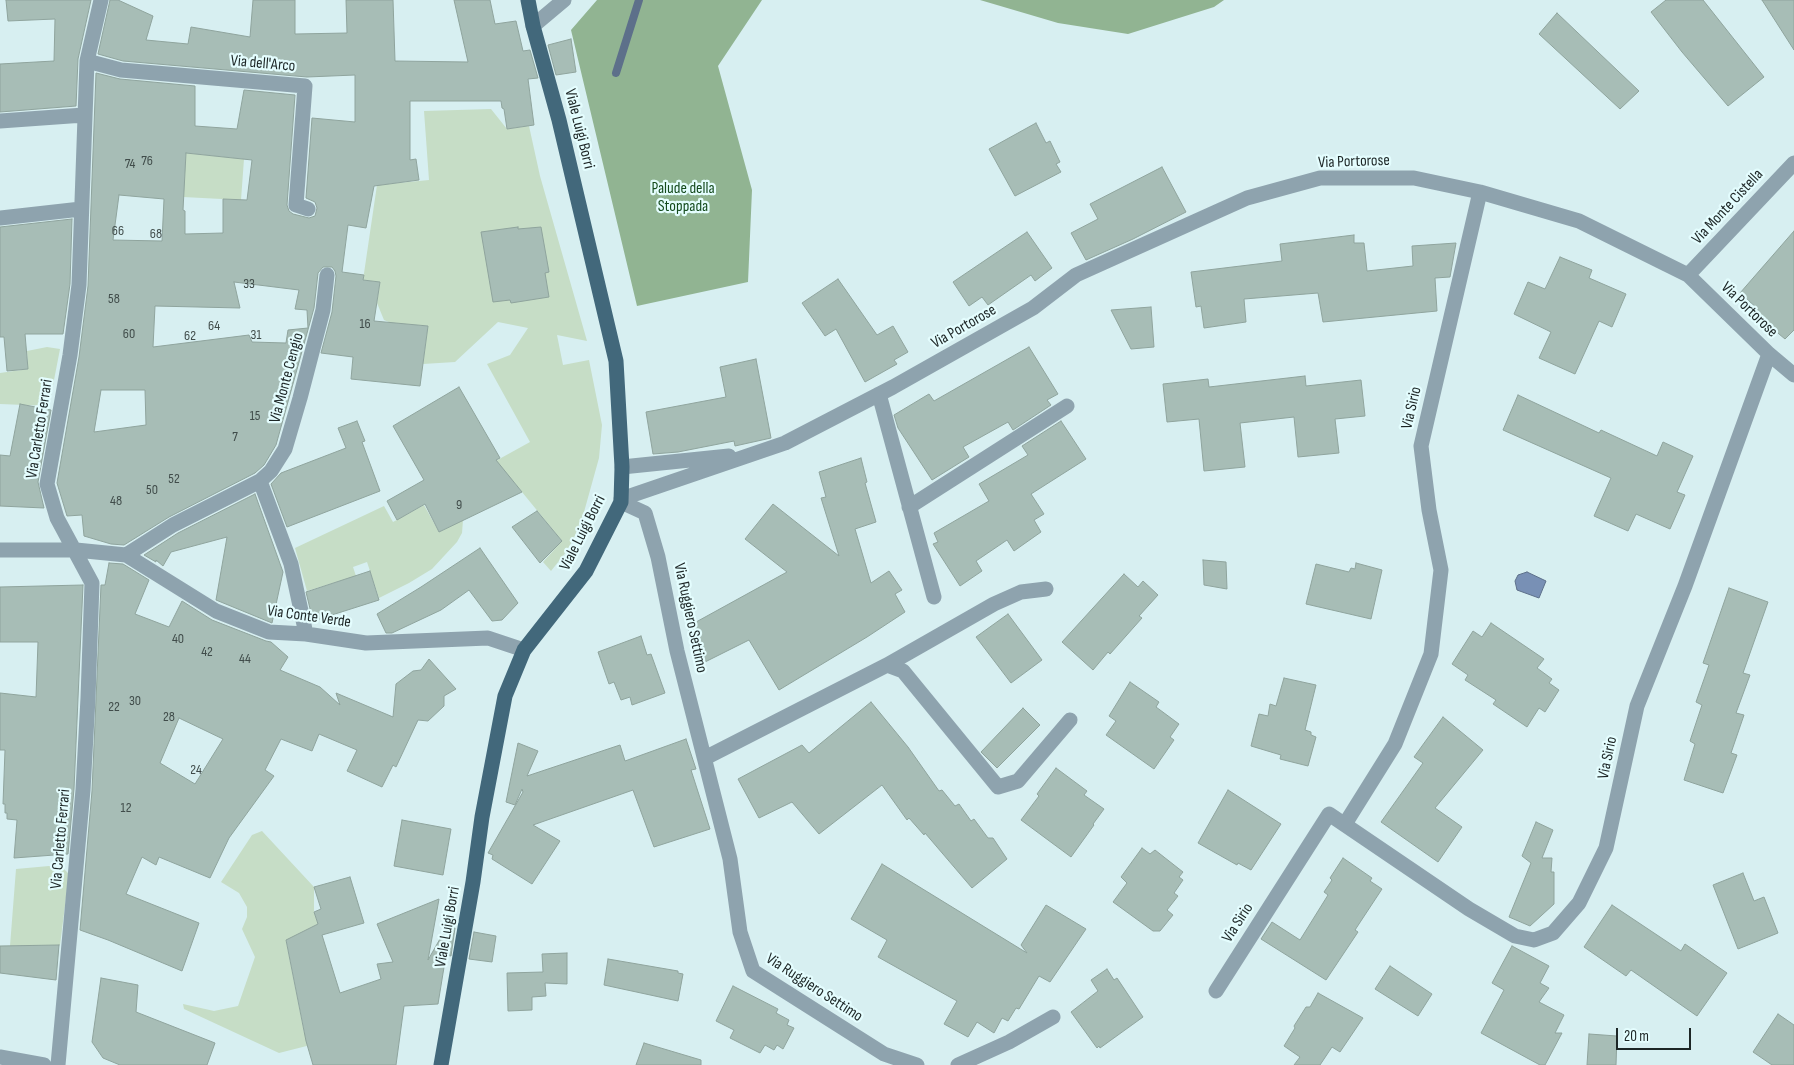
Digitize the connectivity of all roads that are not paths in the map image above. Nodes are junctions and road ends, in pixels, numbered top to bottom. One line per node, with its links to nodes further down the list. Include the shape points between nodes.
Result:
1 (101, 0): 5 (street, Via Carletto Ferrari)
2 (528, 0): 4 (main road, Viale Luigi Borri)
3 (564, 0): 4 (street)
4 (533, 26): 20 (main road, Viale Luigi Borri, via 559,120 616,360)
5 (87, 61): 6 (street, Via Carletto Ferrari); 11 (street, Via dell'Arco, via 121,70 305,86 296,204)
6 (84, 115): 7 (street); 10 (street, Via Carletto Ferrari)
7 (0, 120)
8 (1794, 163): 14 (street, Via Monte Cistella)
9 (1480, 192): 14 (street, Via Portorose, via 1579,221); 17 (street, Via Portorose, via 1414,178 1320,178 1247,198 1076,275 1033,308); 34 (street, Via Sirio, via 1421,446 1429,510 1442,570 1431,654 1395,744)
10 (81, 209): 12 (street); 25 (street, Via Carletto Ferrari, via 79,285 47,484 57,518)
11 (308, 209)
12 (0, 218)
13 (326, 275): 21 (street, Via Monte Cengio, via 323,310 285,449 271,471)
14 (1688, 275): 15 (street, Via Portorose)
15 (1769, 354): 16 (street, Via Portorose); 34 (street, Via Sirio, via 1683,591 1637,706 1606,848 1580,903 1553,933 1534,940 1515,936 1469,909)
16 (1794, 375)
17 (879, 394): 19 (street, Via Portorose, via 785,443); 23 (street)
18 (1068, 406): 23 (street)
19 (750, 454): 20 (street, Via Portorose); 22 (street, Via Portorose)
20 (622, 467): 22 (main road, Viale Luigi Borri)
21 (260, 481): 26 (street, Via Monte Cengio, via 173,525); 29 (street, via 291,564)
22 (621, 500): 30 (main road, Viale Luigi Borri, via 586,571); 33 (street, Via Ruggiero Settimo, via 645,513)
23 (909, 507): 28 (street)
24 (0, 550): 25 (street, Via Conte Verde)
25 (76, 550): 26 (street, Via Conte Verde); 39 (street, Via Carletto Ferrari, via 92,584 89,688)
26 (126, 555): 29 (street, Via Conte Verde, via 216,611 269,632)
27 (1046, 589): 31 (street, via 1021,592 994,604)
28 (934, 597)
29 (306, 634): 30 (street, Via Conte Verde, via 366,643 488,638)
30 (524, 650): 40 (main road, Viale Luigi Borri, via 505,696)
31 (887, 665): 32 (street, via 903,672 998,787 1018,781); 33 (street)
32 (1070, 720)
33 (705, 758): 41 (street, Via Ruggiero Settimo, via 730,859 740,932 752,971 884,1054)
34 (1345, 824): 35 (street, Via Sirio, via 1329,814)
35 (1216, 991)
36 (1053, 1017): 42 (street)
37 (0, 1057): 38 (street)
38 (44, 1065)
39 (58, 1065)
40 (441, 1065)
41 (917, 1065)
42 (958, 1065)

